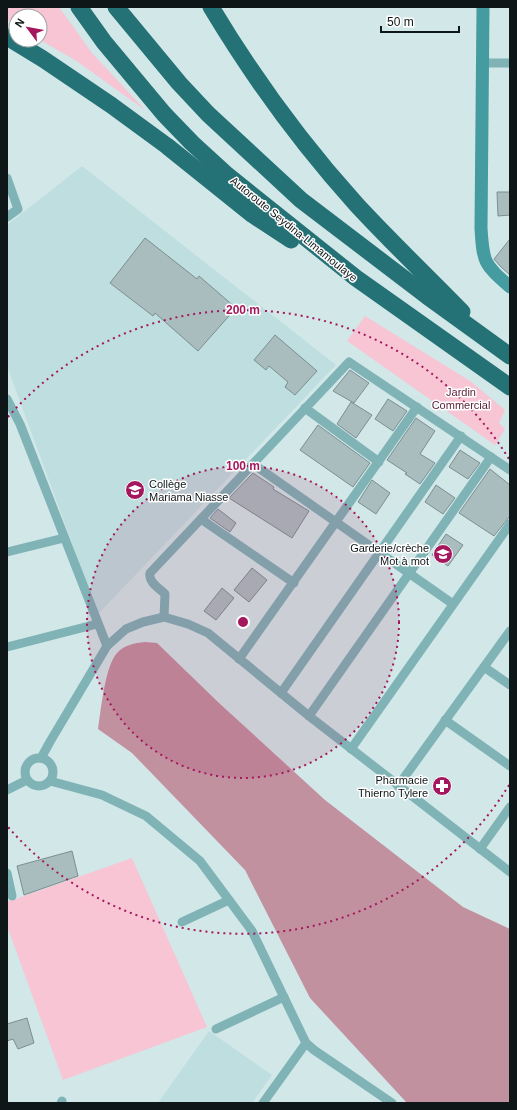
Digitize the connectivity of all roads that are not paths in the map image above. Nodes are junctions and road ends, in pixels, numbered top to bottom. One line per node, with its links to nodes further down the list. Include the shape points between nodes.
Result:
1 (79, 7): 10 (highway, Autoroute Seydina-Limamoulaye, via 104,42 164,114 192,143 278,217)
2 (116, 7): 12 (highway, via 179,84 301,200 426,296)
3 (211, 7): 12 (highway, via 272,100 330,174 396,246 462,312)
4 (483, 7): 6 (street)
5 (7, 37): 10 (highway, via 43,59 167,146 253,215 309,252)
6 (483, 63): 7 (street); 11 (street, via 482,252 492,271)
7 (510, 63)
8 (7, 178): 9 (street, via 18,209)
9 (7, 217)
10 (356, 278): 13 (highway, Autoroute Seydina-Limamoulaye)
11 (510, 287)
12 (510, 355)
13 (510, 387)
14 (7, 399): 25 (street, via 20,424)
15 (418, 407): 16 (street, via 349,362); 17 (street); 19 (street)
16 (306, 408): 19 (street); 20 (street)
17 (461, 436): 18 (street); 27 (street)
18 (491, 457): 21 (street); 28 (street)
19 (379, 462): 23 (street)
20 (253, 464): 22 (street); 23 (street)
21 (510, 470)
22 (201, 519): 29 (street); 31 (street, via 150,573 151,581 165,594)
23 (336, 522): 27 (street); 29 (street)
24 (510, 524): 30 (street)
25 (64, 538): 26 (street); 32 (street)
26 (7, 552)
27 (379, 552): 28 (street); 39 (street)
28 (409, 573): 30 (street); 40 (street)
29 (294, 583): 36 (street)
30 (453, 604): 42 (street)
31 (164, 617): 34 (street, via 126,629); 36 (street, via 208,633)
32 (97, 624): 34 (street); 35 (street)
33 (510, 630): 37 (street)
34 (107, 646): 43 (street)
35 (7, 647)
36 (239, 659): 39 (street)
37 (484, 667): 38 (street); 41 (street)
38 (510, 686)
39 (281, 693): 40 (street)
40 (309, 716): 42 (street)
41 (445, 720): 44 (street); 47 (street)
42 (351, 748): 47 (street)
43 (41, 758): 45 (street, via 29,762 25,773); 46 (street, via 48,761 52,767)
44 (510, 766)
45 (27, 780): 46 (street, via 38,786); 48 (street)
46 (50, 781): 54 (street, via 102,795 146,816 200,861)
47 (398, 786): 50 (street)
48 (7, 790)
49 (510, 807): 50 (street)
50 (480, 849): 51 (street)
51 (510, 872)
52 (7, 873): 53 (street)
53 (12, 896)
54 (229, 900): 55 (street); 56 (street, via 252,931)
55 (182, 922)
56 (284, 997): 57 (street); 58 (street)
57 (216, 1029)
58 (306, 1042): 59 (street); 60 (street)
59 (263, 1103)
60 (392, 1103)

